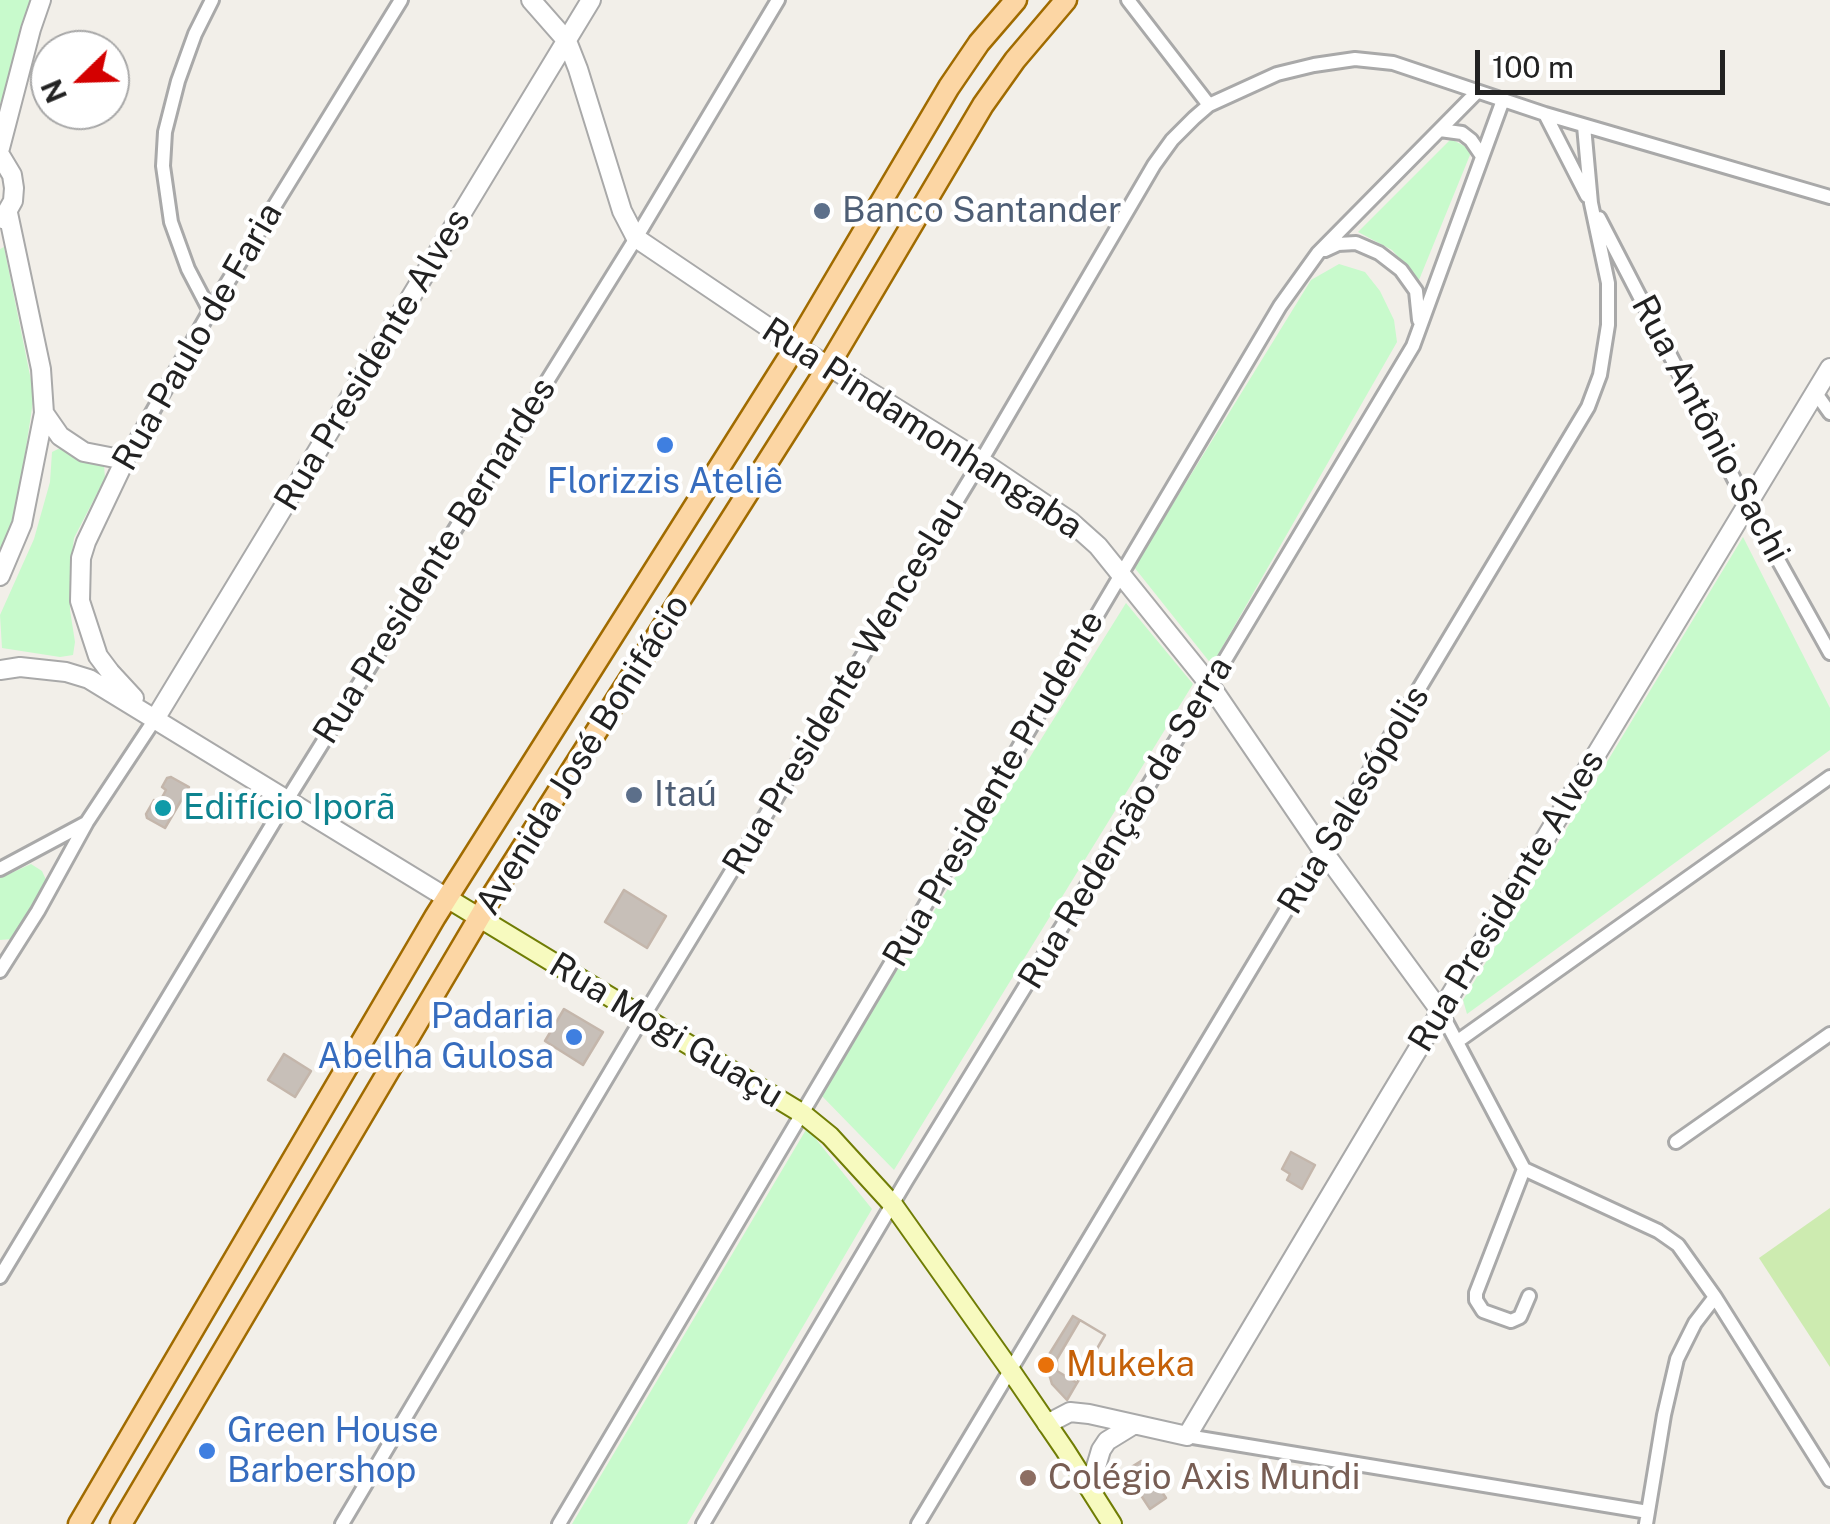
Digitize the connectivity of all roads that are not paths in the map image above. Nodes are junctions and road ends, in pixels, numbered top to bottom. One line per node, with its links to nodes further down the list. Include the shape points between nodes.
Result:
1 (40, 0): 17 (street)
2 (212, 0): 24 (street, via 178,80 163,166 171,222)
3 (402, 0): 24 (street, Rua Paulo de Faria)
4 (531, 0): 10 (street)
5 (591, 0): 10 (street, Rua Presidente Alves)
6 (778, 0): 22 (street, Rua Presidente Bernardes)
7 (1016, 0): 26 (main road, Avenida José Bonifácio, via 948,87)
8 (1066, 0): 27 (main road, Avenida José Bonifácio, via 983,105)
9 (1128, 0): 13 (street)
10 (567, 41): 22 (street); 42 (street, Rua Presidente Alves)
11 (1478, 92): 12 (street, Rua Presidente Wenceslau); 13 (street, Rua Presidente Wenceslau, via 1393,63 1356,60 1277,74); 16 (street, Rua Presidente Prudente)
12 (1503, 100): 14 (street, Rua Presidente Wenceslau); 18 (street, Rua Redenção da Serra)
13 (1210, 105): 33 (street, Rua Presidente Wenceslau, via 1154,165)
14 (1546, 114): 15 (street, Rua Presidente Wenceslau); 20 (street, Rua Antônio Sachi)
15 (1584, 126): 19 (street, Rua Presidente Wenceslau); 20 (street, Rua Antônio Sachi)
16 (1440, 130): 18 (street, via 1462,133); 23 (street, Rua Presidente Prudente)
17 (0, 151): 21 (street, via 14,188)
18 (1482, 156): 25 (street, Rua Redenção da Serra)
19 (1830, 197)
20 (1592, 203): 34 (street, Rua Antônio Sachi); 46 (street, Rua Salesópolis, via 1608,311 1600,375 1588,407)
21 (4, 218): 30 (street, via 42,370)
22 (636, 238): 26 (street, Rua Pindamonhangaba); 44 (street, Rua Presidente Bernardes)
23 (1318, 253): 25 (street, via 1356,243 1380,253 1416,292); 35 (street, Rua Presidente Prudente)
24 (210, 312): 32 (street, Rua Paulo de Faria)
25 (1420, 326): 41 (street, Rua Redenção da Serra)
26 (796, 346): 27 (street, Rua Pindamonhangaba); 48 (main road, Avenida José Bonifácio)
27 (829, 365): 33 (street, Rua Pindamonhangaba); 49 (main road, Avenida José Bonifácio)
28 (1830, 368): 29 (street, Rua Presidente Alves)
29 (1815, 392): 31 (street); 34 (street, Rua Presidente Alves)
30 (44, 412): 32 (street, via 60,436 84,452); 36 (street, via 22,524)
31 (1830, 413)
32 (124, 460): 37 (street, Rua Paulo de Faria, via 81,558 80,601)
33 (982, 461): 35 (street, Rua Pindamonhangaba, via 1070,522); 52 (street, Rua Presidente Wenceslau)
34 (1747, 504): 38 (street, Rua Antônio Sachi); 51 (street, Rua Presidente Alves)
35 (1121, 572): 41 (street, Rua Pindamonhangaba); 55 (street, Rua Presidente Prudente)
36 (0, 576)
37 (93, 646): 40 (street, via 88,658); 42 (street, Rua Paulo de Faria)
38 (1830, 653)
39 (0, 670): 40 (street)
40 (66, 672): 42 (street, Rua Mogi Guaçu)
41 (1210, 685): 46 (street, Rua Pindamonhangaba); 58 (street, Rua Redenção da Serra)
42 (155, 719): 44 (street, Rua Mogi Guaçu); 45 (street)
43 (1830, 777): 54 (street)
44 (286, 800): 48 (street, Rua Mogi Guaçu); 59 (street, Rua Presidente Bernardes)
45 (87, 822): 47 (street); 50 (street)
46 (1323, 851): 51 (street, Rua Pindamonhangaba); 62 (street, Rua Salesópolis)
47 (0, 869)
48 (447, 898): 49 (main road, Rua Mogi Guaçu); 69 (main road, Avenida José Bonifácio)
49 (480, 918): 52 (main road, Rua Mogi Guaçu); 70 (main road, Avenida José Bonifácio)
50 (0, 971)
51 (1441, 1012): 54 (street, Rua Pindamonhangaba); 65 (street, Rua Presidente Alves)
52 (643, 1017): 55 (main road, Rua Mogi Guaçu); 71 (street, Rua Presidente Wenceslau)
53 (1830, 1034): 56 (street)
54 (1458, 1041): 57 (street, Rua Pindamonhangaba)
55 (802, 1114): 58 (main road, Rua Mogi Guaçu); 72 (street, Rua Presidente Prudente)
56 (1676, 1142)
57 (1523, 1172): 60 (street, via 1476,1300 1484,1311 1511,1321); 61 (street, via 1658,1231 1678,1245)
58 (894, 1206): 62 (main road, Rua Mogi Guaçu); 73 (street, Rua Redenção da Serra)
59 (0, 1277)
60 (1529, 1296)
61 (1714, 1296): 66 (street); 68 (street, via 1677,1359)
62 (1011, 1370): 63 (main road, Rua Mogi Guaçu); 74 (street, Rua Salesópolis)
63 (1047, 1424): 64 (street, via 1070,1412); 67 (main road, Rua Mogi Guaçu)
64 (1133, 1424): 65 (street); 67 (street, via 1107,1441)
65 (1187, 1436): 68 (street)
66 (1830, 1480)
67 (1090, 1487): 75 (main road, Rua Mogi Guaçu)
68 (1647, 1518)
69 (79, 1524)
70 (121, 1524)
71 (342, 1524)
72 (560, 1524)
73 (703, 1524)
74 (918, 1524)
75 (1112, 1524)

